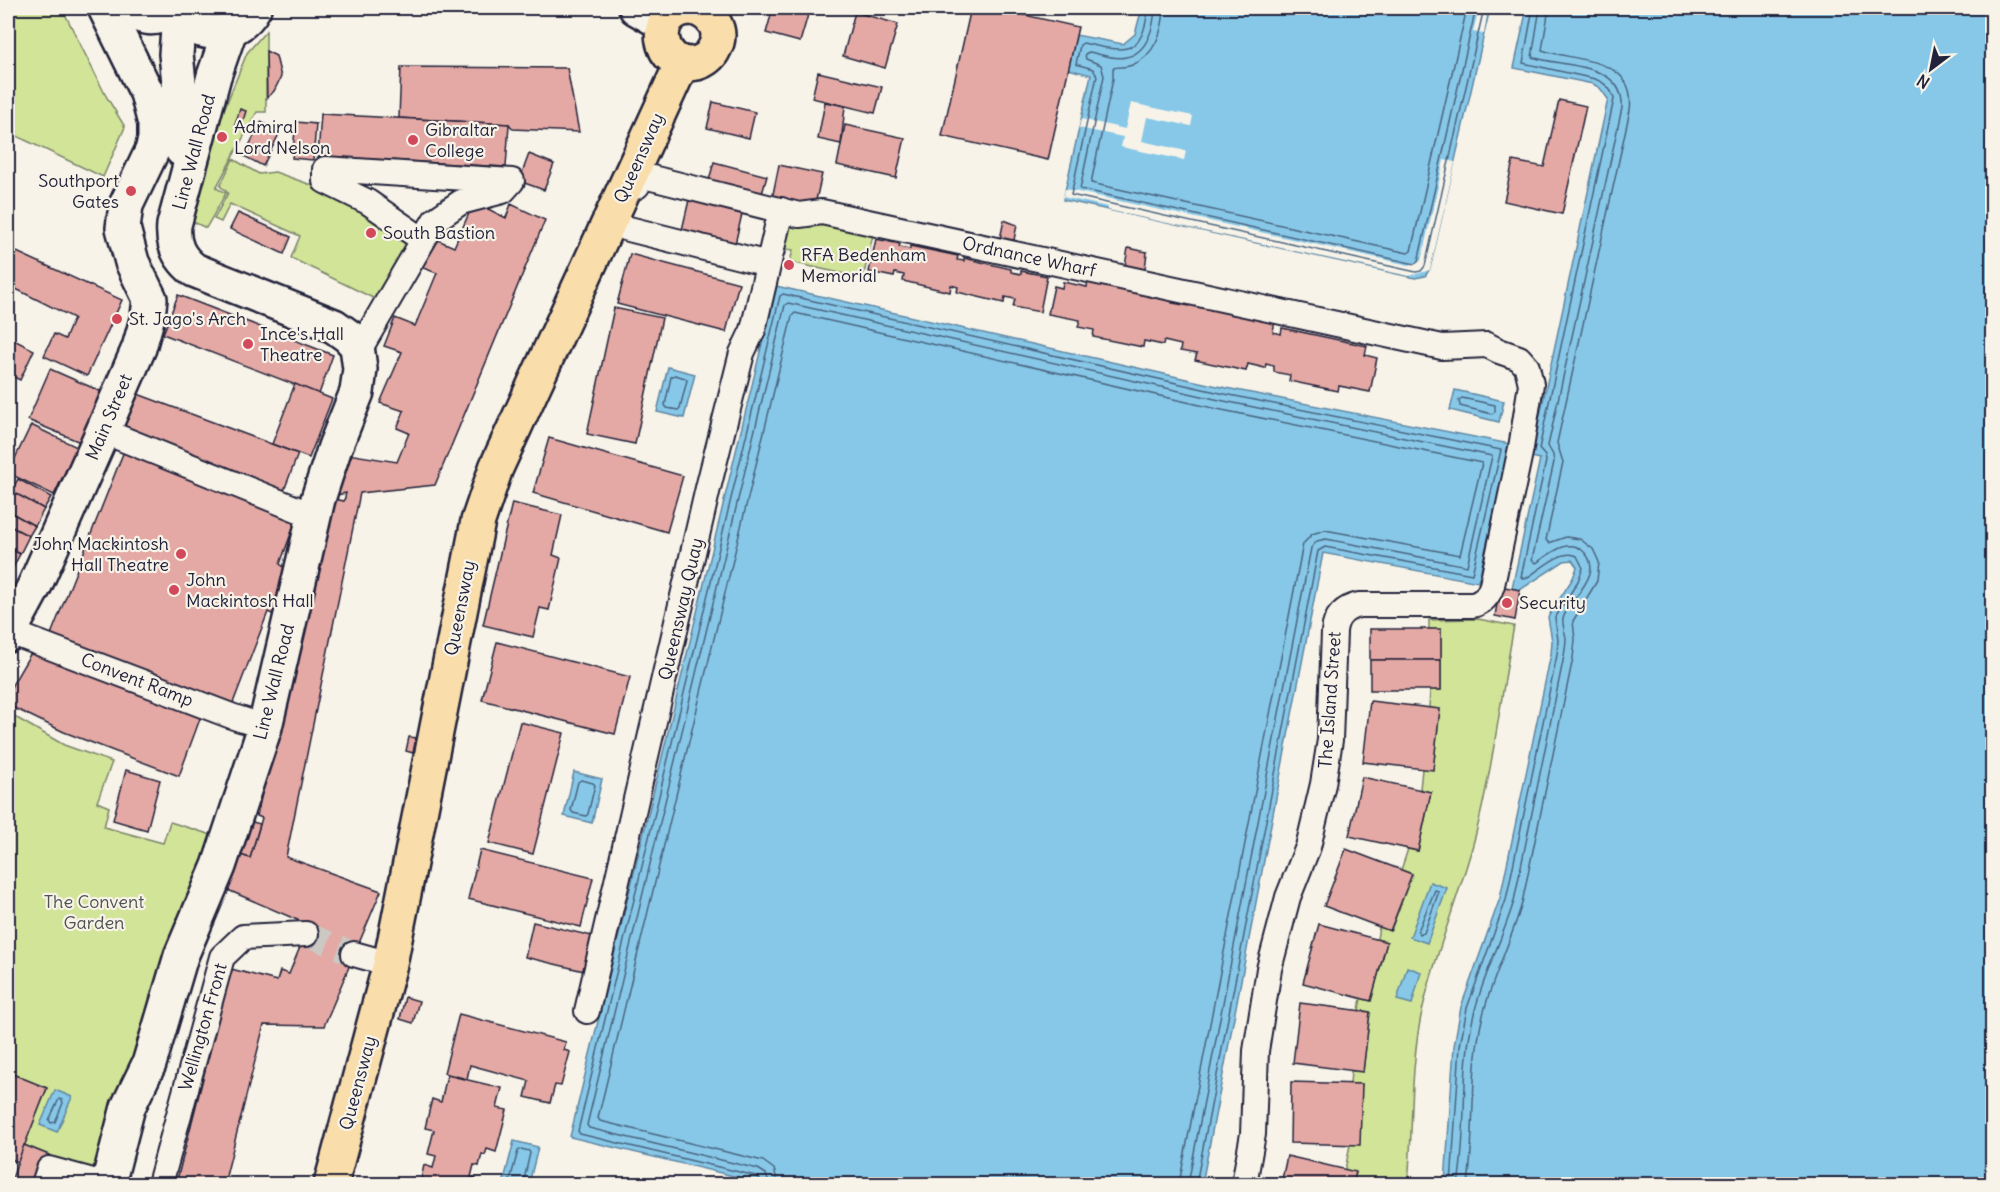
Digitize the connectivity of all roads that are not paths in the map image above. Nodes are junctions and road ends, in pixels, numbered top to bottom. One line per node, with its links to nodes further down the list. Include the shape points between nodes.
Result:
1 (105, 8): 16 (street, via 147,93 155,123 152,151 123,216 132,262)
2 (124, 8): 6 (street, via 140,17 162,17)
3 (254, 8): 8 (street, via 246,20)
4 (636, 8): 7 (street)
5 (697, 8): 7 (main road, via 676,11); 9 (main road, via 709,14 717,28 717,45 699,62)
6 (175, 12): 8 (street, via 186,24 203,32); 16 (street, Main Street, via 182,152 160,238)
7 (664, 24): 9 (main road, via 667,52)
8 (230, 30): 15 (street, Line Wall Road, via 174,225 178,255)
9 (682, 63): 10 (main road, Queensway)
10 (623, 194): 11 (street, Ordnance Wharf, via 637,186 644,176); 12 (main road, Queensway)
11 (781, 210): 14 (street, Queensway Quay); 17 (street, Ordnance Wharf, via 799,215 822,212)
12 (609, 224): 14 (street); 25 (main road, Queensway, via 496,468 478,521)
13 (423, 240): 13 (street, via 435,220 461,202 503,192 512,181 325,170 325,181 368,202); 18 (street)
14 (768, 264): 26 (street, Queensway Quay, via 708,488)
15 (194, 270): 16 (street, via 171,279); 18 (street, via 334,326 352,340)
16 (150, 299): 19 (street, Main Street, via 142,340)
17 (1442, 347): 31 (street, The Island Street, via 1487,345 1519,358 1527,367 1531,384 1492,585 1484,600 1473,605 1359,605 1347,609 1336,621 1326,762 1314,825 1288,897 1269,969 1256,1051 1253,1134)
18 (358, 352): 20 (street, Line Wall Road, via 357,392)
19 (104, 431): 20 (street); 21 (street, Main Street)
20 (314, 516): 22 (street, Line Wall Road)
21 (9, 634): 22 (street, Convent Ramp)
22 (265, 727): 28 (street, Line Wall Road, via 219,866 181,956 149,1064 128,1107)
23 (306, 934): 29 (street, Wellington Front, via 243,937 222,957)
24 (354, 954): 25 (street)
25 (390, 964): 30 (main road, Queensway)
26 (587, 1011)
27 (44, 1185): 28 (street, via 50,1169)
28 (106, 1185)
29 (160, 1185)
30 (331, 1185)
31 (1244, 1185)

